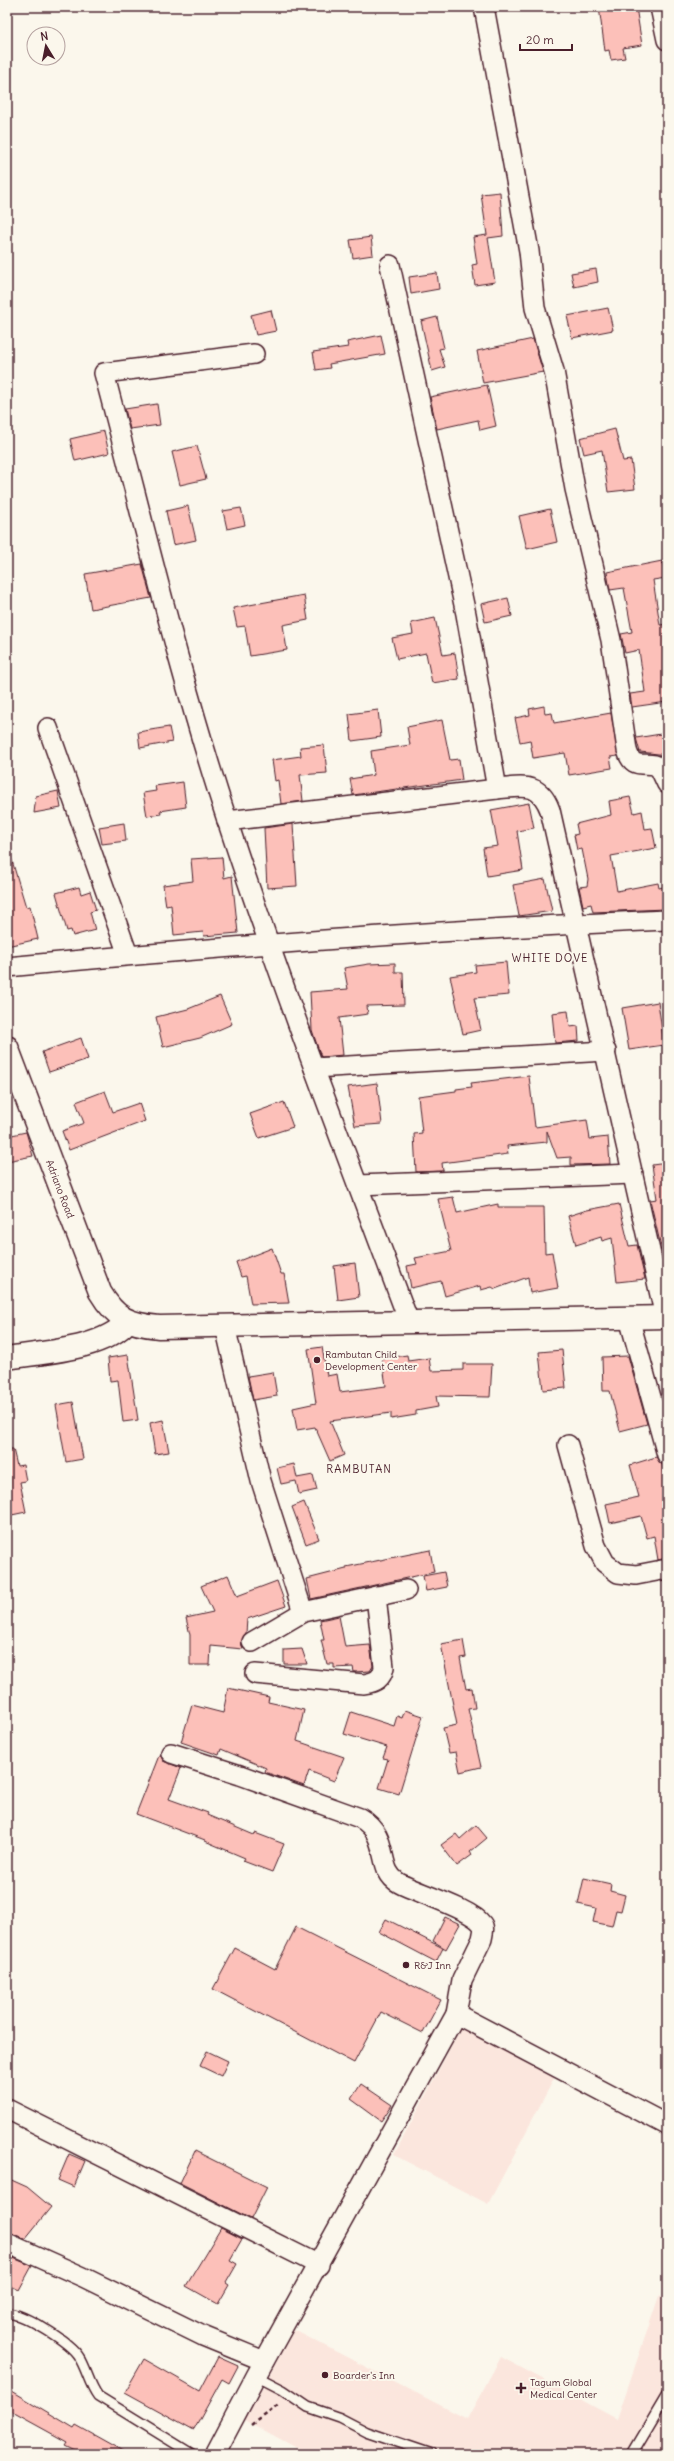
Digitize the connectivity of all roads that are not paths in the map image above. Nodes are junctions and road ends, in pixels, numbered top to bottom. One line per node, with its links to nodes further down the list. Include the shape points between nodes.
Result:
1 (484, 7): 7 (street, via 529,251 535,308 554,371 575,489 611,640 627,750 633,763 655,765 660,769)
2 (660, 7): 3 (street)
3 (667, 40)
4 (390, 265): 8 (street, via 466,614)
5 (254, 354): 9 (street, via 104,373 169,626)
6 (48, 728): 13 (street)
7 (667, 784)
8 (497, 789): 9 (street); 11 (street, via 525,786 536,789 544,796 550,810)
9 (227, 821): 12 (street)
10 (667, 920): 11 (street)
11 (574, 924): 12 (street); 16 (street)
12 (269, 945): 13 (street); 17 (street)
13 (128, 955): 14 (street)
14 (7, 967)
15 (7, 1047): 22 (street, Adriano Road, via 100,1292 116,1313)
16 (606, 1051): 17 (street); 18 (street)
17 (314, 1068): 19 (street)
18 (633, 1174): 19 (street); 20 (street)
19 (358, 1185): 23 (street)
20 (666, 1317): 21 (street)
21 (629, 1318): 23 (street); 27 (street)
22 (128, 1322): 24 (street, via 159,1326); 25 (street, via 121,1330 94,1342)
23 (410, 1322): 24 (street)
24 (225, 1326): 31 (street, via 261,1481)
25 (7, 1358)
26 (568, 1445): 28 (street, via 596,1546 605,1563 618,1573 636,1575)
27 (667, 1455)
28 (667, 1569)
29 (406, 1590): 30 (street)
30 (376, 1596): 31 (street); 33 (street, via 384,1667 378,1680 364,1684)
31 (303, 1612): 32 (street)
32 (252, 1642)
33 (255, 1674)
34 (170, 1753): 35 (street, via 360,1818 374,1828 387,1869 394,1880 480,1921 484,1931 482,1939 462,1980)
35 (456, 2014): 37 (street); 39 (street)
36 (7, 2109): 39 (street)
37 (667, 2125)
38 (7, 2243): 41 (street, via 203,2336)
39 (319, 2265): 41 (street)
40 (7, 2313): 43 (lane, via 63,2339 80,2358 91,2386 98,2396)
41 (260, 2369): 44 (street); 45 (lane, via 308,2407 340,2418 368,2432)
42 (667, 2395): 46 (lane)
43 (192, 2454)
44 (215, 2454)
45 (432, 2454)
46 (632, 2454)

